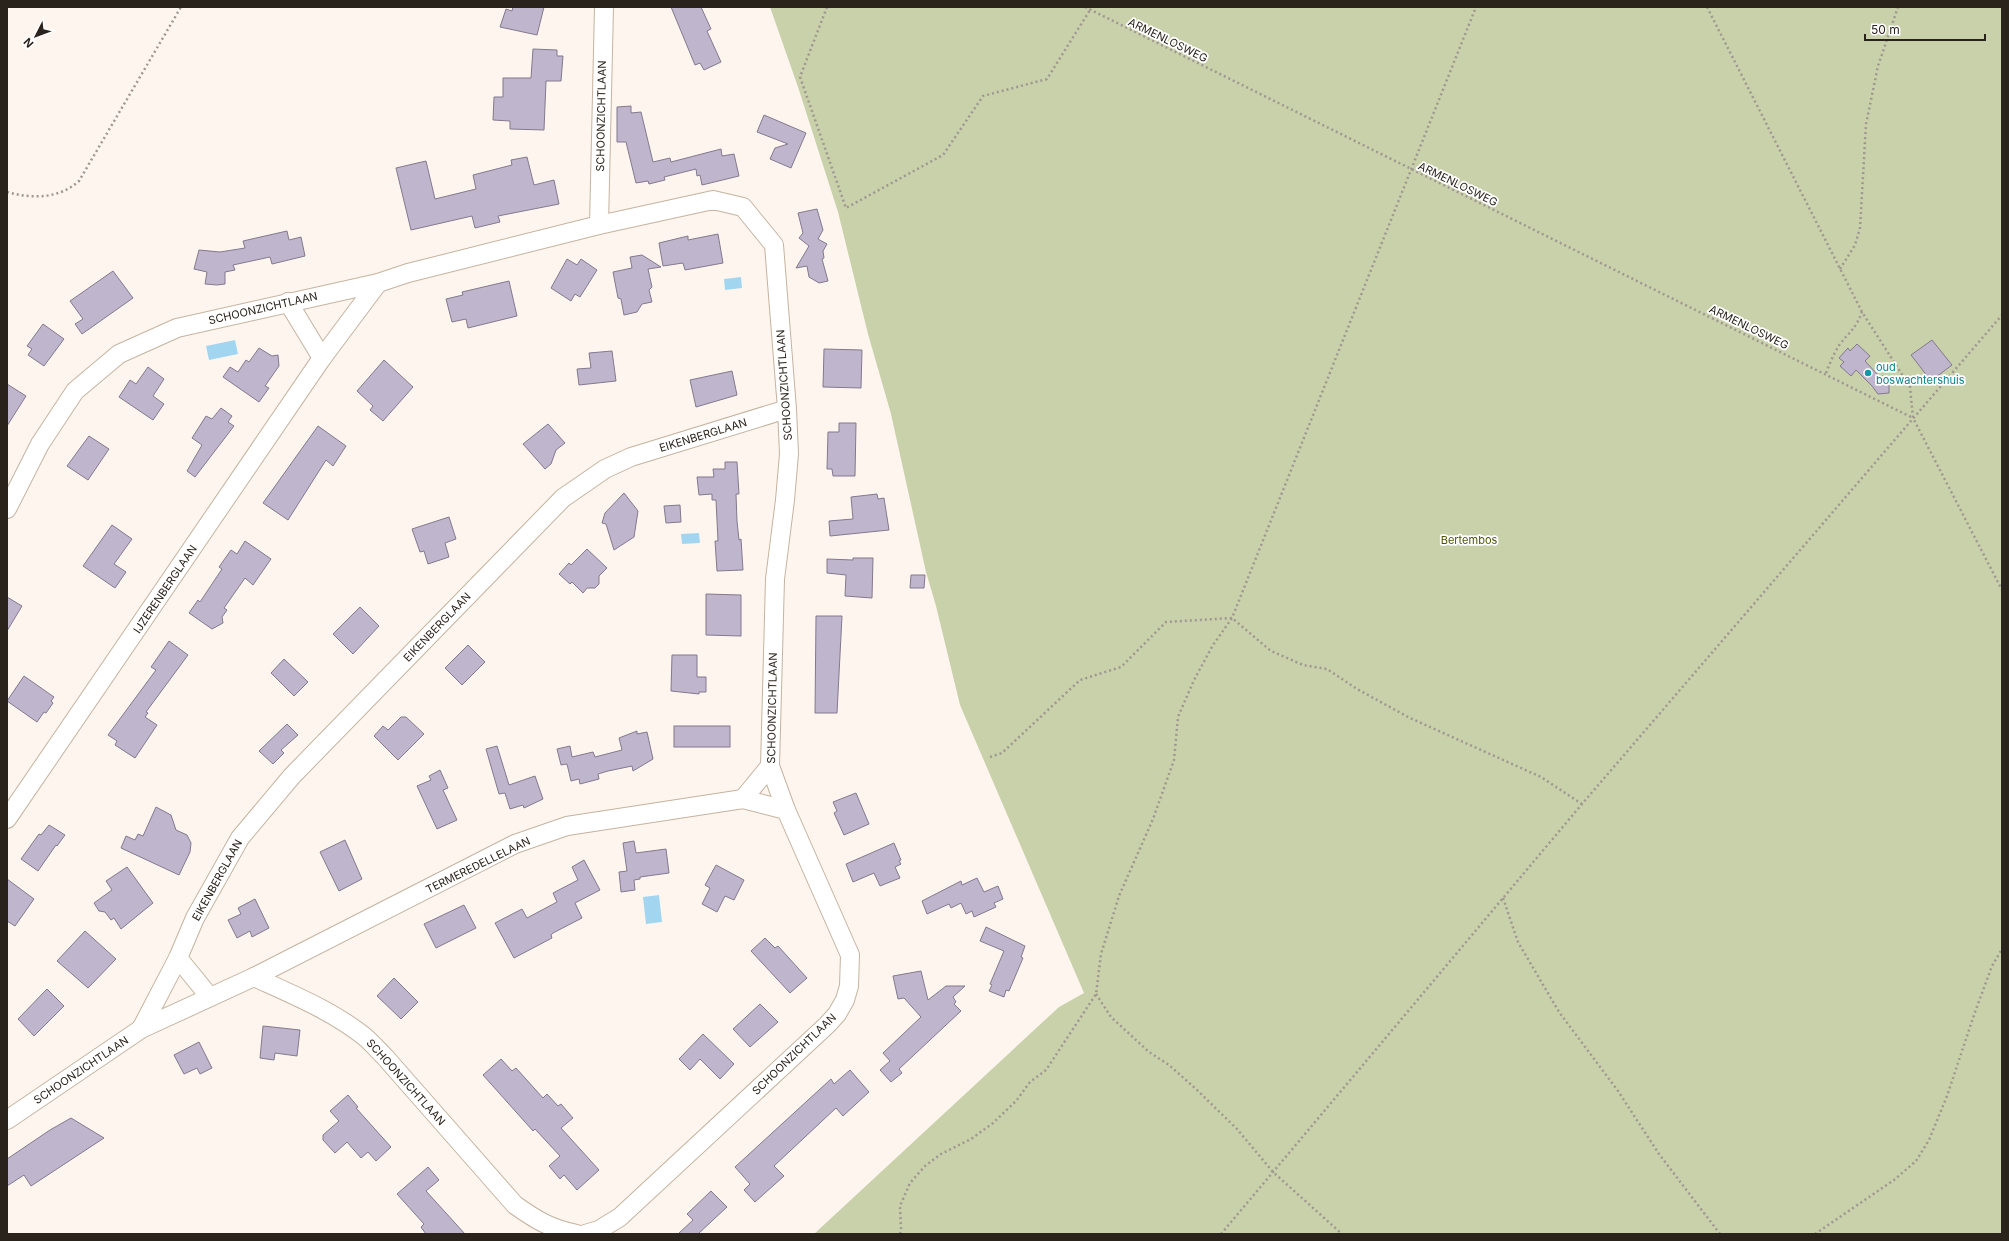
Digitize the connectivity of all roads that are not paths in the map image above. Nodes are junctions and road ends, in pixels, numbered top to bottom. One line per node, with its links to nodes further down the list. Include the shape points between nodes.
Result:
1 (604, 7): 2 (street, SCHOONZICHTLAAN)
2 (599, 225): 3 (street, SCHOONZICHTLAAN, via 408,273); 6 (street, SCHOONZICHTLAAN, via 713,200 743,207 774,245)
3 (378, 283): 4 (street, SCHOONZICHTLAAN); 5 (street, IJZERENBERGLAAN)
4 (288, 302): 5 (street); 7 (street, SCHOONZICHTLAAN, via 177,328 119,354 75,391 40,444)
5 (322, 358): 11 (street, IJZERENBERGLAAN)
6 (787, 409): 8 (street, SCHOONZICHTLAAN, via 789,454 775,579); 12 (street, EIKENBERGLAAN, via 631,457 605,469 563,498 292,776 249,826 195,918)
7 (7, 509)
8 (770, 766): 9 (street); 10 (street, SCHOONZICHTLAAN)
9 (742, 799): 10 (street, TERMEREDELLELAAN); 13 (street, TERMEREDELLELAAN, via 567,826 515,844)
10 (786, 810): 18 (street, SCHOONZICHTLAAN, via 850,955 849,986 845,1000 827,1025 620,1217 599,1230)
11 (7, 819)
12 (178, 958): 14 (street); 15 (street, EIKENBERGLAAN)
13 (254, 977): 14 (street, SCHOONZICHTLAAN); 17 (street, SCHOONZICHTLAAN, via 345,1023 365,1037 515,1205 535,1219 558,1230)
14 (210, 996): 15 (street, SCHOONZICHTLAAN)
15 (141, 1029): 16 (street, SCHOONZICHTLAAN)
16 (7, 1120)
17 (577, 1234)
18 (585, 1234)

